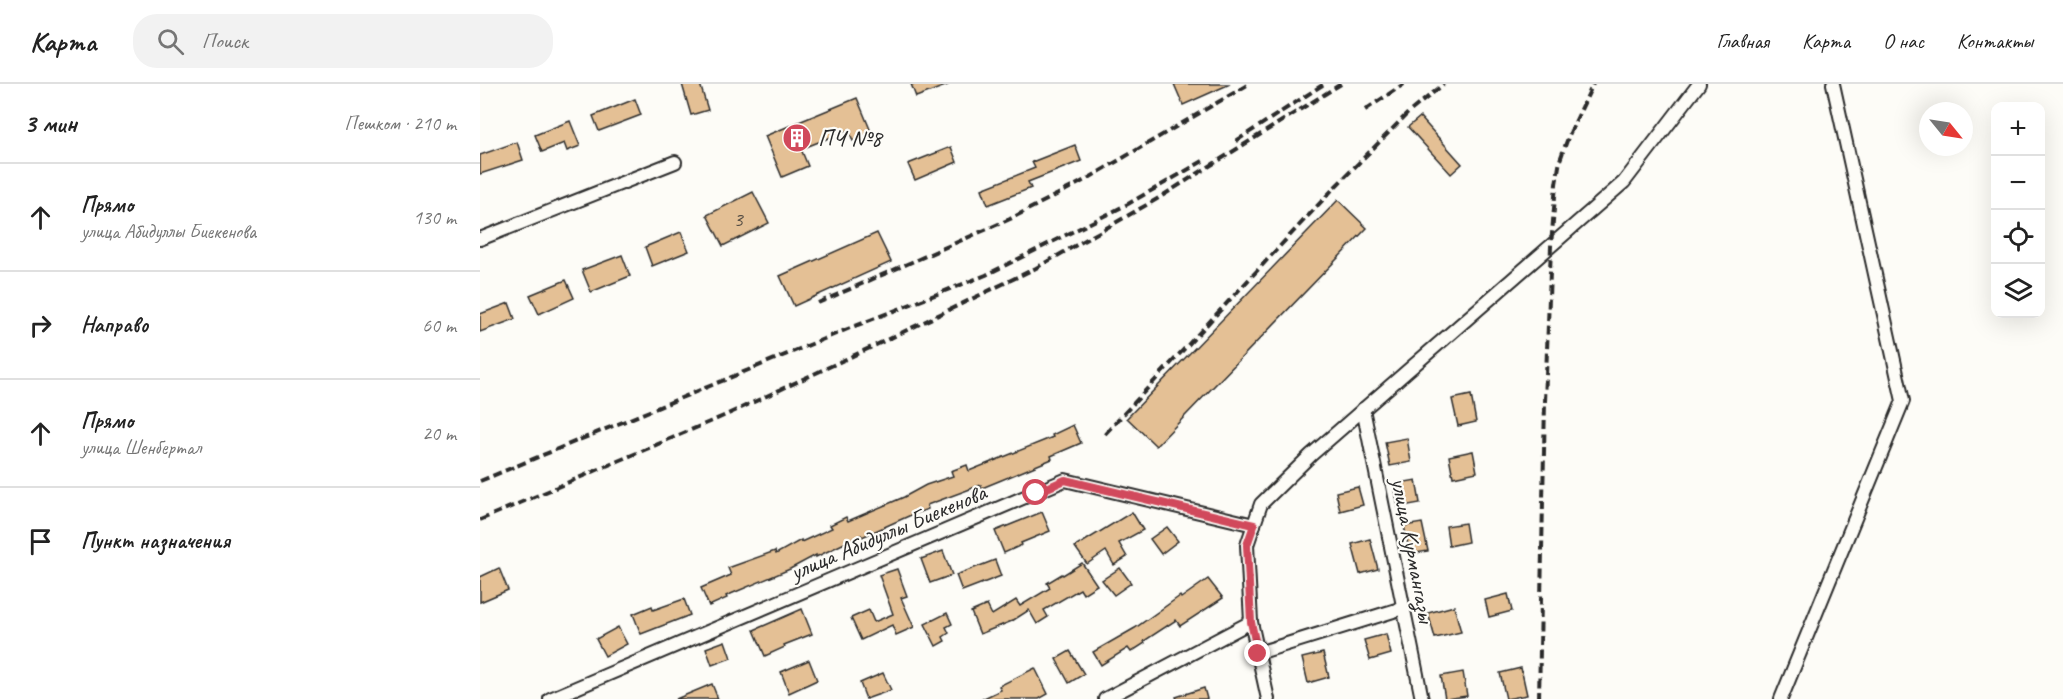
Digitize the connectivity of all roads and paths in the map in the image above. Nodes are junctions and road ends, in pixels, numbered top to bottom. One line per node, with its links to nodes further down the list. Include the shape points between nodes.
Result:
1 (1699, 84): 5 (street, via 1624,182)
2 (1833, 84): 14 (street, via 1903,401)
3 (675, 162): 4 (street)
4 (480, 239)
5 (1364, 409): 6 (street, via 1261,504); 7 (street, улица Курмангазы)
6 (1254, 525): 8 (street, via 1247,545); 10 (street, улица Абидуллы Биекенова, via 1065,480)
7 (1403, 608): 9 (street); 13 (street, улица Курмангазы)
8 (1251, 622): 9 (street); 11 (street)
9 (1258, 654): 12 (street)
10 (550, 699)
11 (1105, 699)
12 (1268, 699)
13 (1422, 699)
14 (1781, 699)

